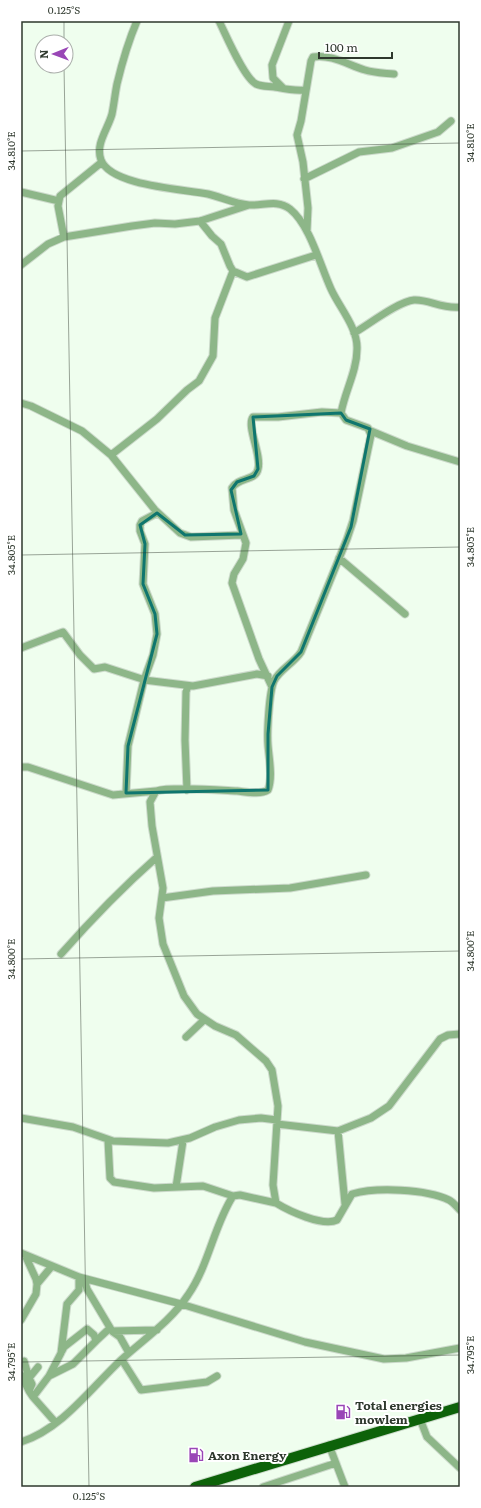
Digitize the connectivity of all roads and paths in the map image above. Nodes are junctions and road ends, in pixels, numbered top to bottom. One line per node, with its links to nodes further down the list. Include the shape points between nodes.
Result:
1 (137, 21): 8 (street, via 127,45 109,122 102,140)
2 (219, 21): 5 (street, via 250,80 257,84)
3 (289, 21): 5 (street, via 272,64 273,78)
4 (394, 74): 6 (street, via 373,72 338,60 316,57 311,61)
5 (284, 89): 6 (street)
6 (305, 90): 9 (street, via 297,136)
7 (451, 121): 9 (street, via 438,132 392,148 359,152)
8 (102, 162): 11 (street, via 60,196); 12 (street, via 116,175 125,178)
9 (304, 179): 14 (street, via 308,208)
10 (21, 192): 11 (street)
11 (59, 201): 15 (street)
12 (249, 205): 13 (street); 14 (street, via 276,203 289,208)
13 (200, 221): 15 (street, via 155,223); 18 (street, via 221,244)
14 (307, 230): 16 (street)
15 (64, 237): 17 (street, via 48,244)
16 (316, 255): 18 (street, via 253,277); 20 (street)
17 (21, 264)
18 (233, 271): 24 (street, via 215,318 213,356 199,382 187,390 157,420)
19 (460, 307): 20 (street, via 446,308 421,301 409,301)
20 (354, 333): 22 (street, via 356,361)
21 (21, 403): 24 (street, via 73,425)
22 (341, 413): 23 (street, via 346,420); 27 (street, via 322,412 251,418 259,459 258,469 254,476 237,482 231,490)
23 (371, 431): 25 (street, via 407,446); 28 (street, via 353,521)
24 (111, 455): 26 (street)
25 (460, 462)
26 (157, 512): 27 (street, via 176,531 185,535); 32 (street, via 140,525 145,544 143,584 155,614 157,634 154,655)
27 (241, 535): 31 (street, via 246,543 243,559 232,583 259,659)
28 (339, 558): 29 (street); 34 (street, via 301,652 277,676)
29 (405, 614)
30 (21, 648): 32 (street, via 63,632 94,669 105,667)
31 (268, 676): 33 (street, via 257,674); 34 (street)
32 (144, 680): 33 (street); 38 (street, via 127,754)
33 (188, 686): 36 (street, via 185,740)
34 (272, 687): 36 (street, via 268,734 268,790)
35 (21, 767): 38 (street, via 28,766 113,795)
36 (187, 790): 37 (street)
37 (156, 791): 38 (street); 39 (street, via 150,802)
38 (126, 793)
39 (157, 857): 41 (street, via 163,888); 42 (street, via 90,921)
40 (366, 875): 41 (street, via 290,888 213,891)
41 (162, 898): 43 (street, via 159,918 163,944 184,996)
42 (61, 954)
43 (204, 1020): 45 (street); 47 (street, via 236,1035 266,1061 275,1082)
44 (460, 1034): 48 (street, via 448,1035 437,1042 389,1106 371,1118)
45 (186, 1037)
46 (21, 1118): 49 (street, via 73,1127)
47 (277, 1122): 48 (street); 50 (street, via 239,1120); 53 (street, via 273,1185)
48 (338, 1131): 54 (street)
49 (108, 1140): 50 (street, via 168,1143); 51 (street, via 110,1178 114,1182 154,1188)
50 (182, 1140): 51 (street)
51 (176, 1187): 52 (street, via 203,1186)
52 (233, 1196): 53 (street, via 240,1195); 60 (street, via 201,1270)
53 (276, 1203): 54 (street, via 326,1222 337,1220)
54 (345, 1204): 55 (street, via 352,1194 358,1192 405,1191 450,1200)
55 (460, 1210)
56 (23, 1254): 57 (street); 59 (street)
57 (52, 1266): 58 (street); 59 (street)
58 (79, 1277): 60 (street); 62 (street, via 85,1282); 66 (street, via 79,1290 68,1304)
59 (37, 1284): 61 (street, via 36,1294)
60 (181, 1304): 63 (street); 65 (street, via 304,1342 384,1359 406,1358)
61 (21, 1320)
62 (111, 1330): 63 (street); 64 (street); 67 (street, via 120,1337)
63 (157, 1330): 67 (street)
64 (96, 1341): 66 (street, via 87,1329 64,1346); 72 (street, via 73,1364)
65 (460, 1348)
66 (61, 1353): 72 (street)
67 (129, 1353): 68 (street)
68 (122, 1360): 73 (street, via 141,1390 206,1382); 78 (street)
69 (24, 1361): 74 (street)
70 (38, 1367): 74 (street)
71 (21, 1375): 75 (street)
72 (49, 1376): 75 (street)
73 (216, 1376)
74 (29, 1378): 75 (street, via 32,1384)
75 (31, 1394): 78 (street)
76 (460, 1407): 77 (highway)
77 (420, 1419): 80 (highway); 82 (street, via 428,1437)
78 (56, 1423): 79 (street)
79 (21, 1442)
80 (329, 1446): 81 (street); 83 (highway)
81 (336, 1463): 84 (street); 85 (street)
82 (460, 1468)
83 (195, 1487)
84 (263, 1487)
85 (346, 1487)

